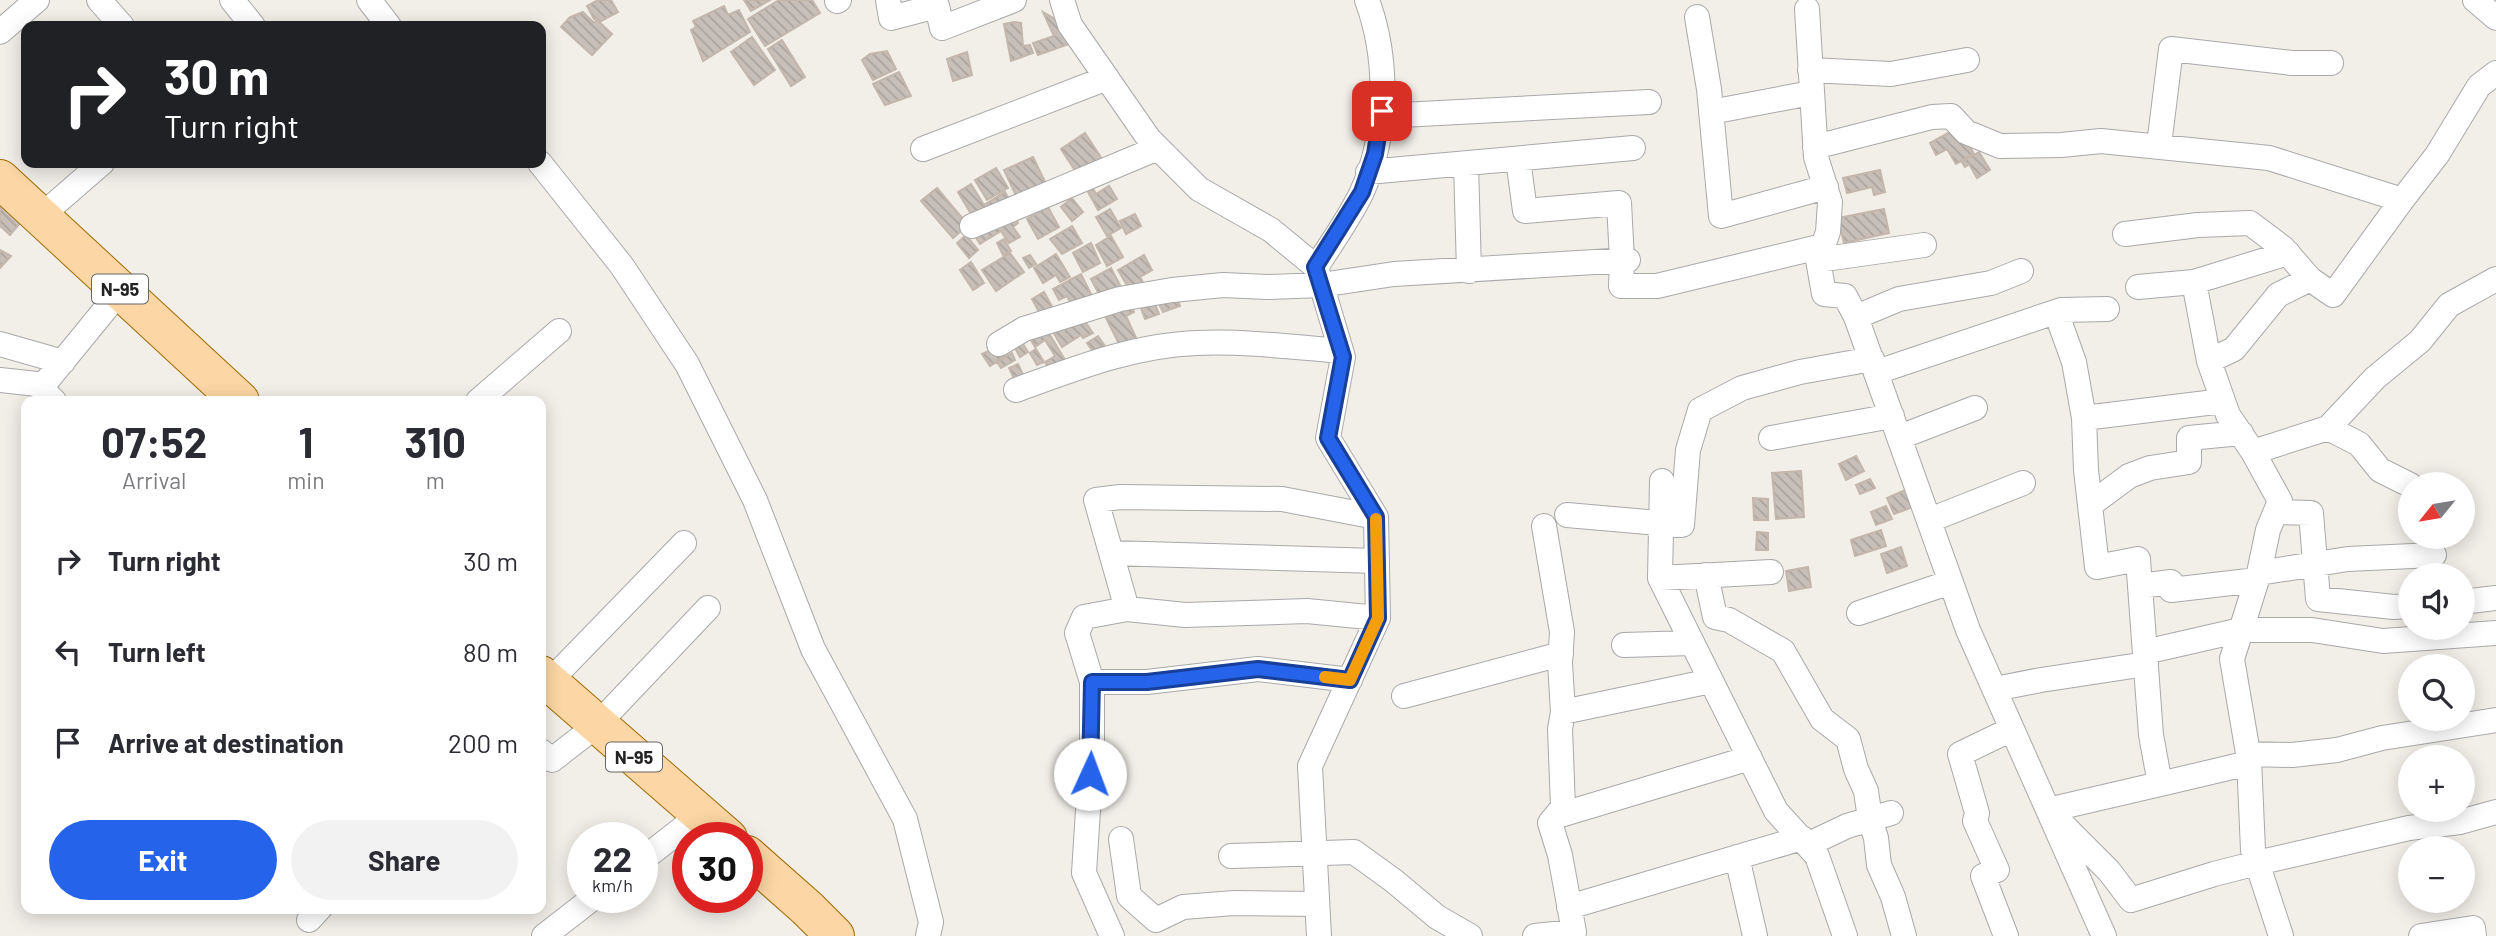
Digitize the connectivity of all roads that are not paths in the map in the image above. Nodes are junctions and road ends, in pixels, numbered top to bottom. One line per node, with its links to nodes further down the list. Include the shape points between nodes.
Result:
1 (37, 0): 16 (street)
2 (99, 0): 13 (street)
3 (232, 0): 14 (street)
4 (369, 0): 15 (street)
5 (888, 0): 6 (street, via 891,18 937,6 942,28)
6 (1014, 0)
7 (1062, 0): 20 (street, via 1070,24)
8 (1367, 0): 24 (street, via 1380,57)
9 (2474, 0): 12 (street)
10 (1807, 9): 21 (street)
11 (1697, 17): 23 (street)
12 (2496, 18)
13 (118, 21)
14 (249, 21)
15 (385, 21)
16 (0, 32)
17 (1967, 60): 21 (street, via 1891,74)
18 (2332, 63): 25 (street, via 2171,49)
19 (2496, 73): 37 (street, via 2479,86 2437,155)
20 (1107, 78): 27 (street); 29 (street)
21 (1811, 81): 23 (street); 26 (street)
22 (1649, 102): 24 (street)
23 (1711, 112): 36 (street, via 1721,216)
24 (1382, 116): 34 (street)
25 (2159, 145): 26 (street, via 2101,141 2000,146 1966,132 1951,116); 37 (street, via 2269,158)
26 (1815, 147): 36 (street)
27 (1158, 148): 39 (street); 47 (street, via 1199,189 1271,230)
28 (1633, 148): 30 (street)
29 (923, 149)
30 (1518, 159): 31 (street); 44 (street, via 1525,211 1619,203)
31 (1466, 164): 34 (street); 45 (street)
32 (96, 168): 38 (street)
33 (544, 168): 142 (street, via 622,266 693,376 755,500 813,649 905,819 931,922)
34 (1368, 172): 47 (street)
35 (0, 179): 38 (main road, N-95)
36 (1825, 187): 42 (street, via 1830,202)
37 (2402, 200): 48 (street, via 2333,295)
38 (41, 216): 52 (main road, N-95)
39 (972, 226)
40 (2125, 234): 43 (street, via 2250,223)
41 (1924, 245): 42 (street)
42 (1821, 253): 44 (street, via 1657,286 1621,286); 55 (street, via 1824,294 1845,296)
43 (2288, 253): 48 (street); 50 (street)
44 (1625, 260): 45 (street)
45 (1469, 271): 47 (street)
46 (2021, 271): 55 (street, via 1991,283 1899,299)
47 (1318, 276): 58 (street, via 1267,287 1223,285 1120,299 1024,329); 59 (street)
48 (2310, 279): 60 (street, via 2278,295 2234,349)
49 (2496, 279): 72 (street, via 2449,304 2420,341 2375,378)
50 (2194, 282): 51 (street); 60 (street)
51 (2138, 288)
52 (121, 290): 61 (street); 66 (main road, N-95)
53 (2107, 309): 54 (street)
54 (2056, 312): 62 (street); 70 (street, via 2074,362)
55 (1856, 317): 62 (street)
56 (559, 331): 67 (street)
57 (0, 344): 61 (street)
58 (999, 344)
59 (1341, 351): 64 (street, via 1196,343 1136,351); 81 (street, via 1328,438)
60 (2209, 361): 68 (street)
61 (62, 362): 65 (street)
62 (1874, 366): 71 (street); 83 (street, via 1800,372 1742,388 1700,410 1688,450 1682,525)
63 (0, 380): 65 (street, via 37,384)
64 (1016, 390)
65 (48, 394)
66 (235, 396)
67 (484, 396)
68 (2223, 401): 70 (street); 74 (street)
69 (1975, 408): 71 (street)
70 (2084, 418): 78 (street)
71 (1896, 427): 73 (street); 82 (street)
72 (2328, 428): 74 (street); 75 (street, via 2360,444 2381,470)
73 (1771, 438)
74 (2247, 443): 78 (street, via 2189,438 2189,462 2129,476); 79 (street, via 2280,502)
75 (2398, 479)
76 (1662, 481): 83 (street)
77 (2023, 484): 82 (street)
78 (2090, 505): 95 (street, via 2097,567 2138,559)
79 (2276, 512): 89 (street, via 2311,513); 92 (street)
80 (1567, 515): 83 (street)
81 (1376, 517): 86 (street, via 1282,499 1096,500); 88 (street)
82 (1930, 520): 94 (street)
83 (1661, 523): 93 (street)
84 (1544, 526): 107 (street, via 1562,632)
85 (684, 543): 109 (street)
86 (1111, 553): 88 (street); 100 (street)
87 (2434, 555): 89 (street)
88 (1377, 561): 102 (street)
89 (2316, 564): 92 (street); 98 (street, via 2318,599)
90 (1771, 572): 91 (street)
91 (1706, 575): 93 (street); 127 (street, via 1715,617 1729,620 1783,651 1822,719 1848,739 1856,769)
92 (2258, 577): 95 (street, via 2171,590 2171,582); 103 (street)
93 (1660, 578): 105 (street)
94 (1951, 582): 101 (street); 114 (street)
95 (2140, 586): 108 (street)
96 (2496, 598): 97 (street)
97 (2475, 600)
98 (2398, 607)
99 (708, 608): 118 (street)
100 (1127, 609): 102 (street, via 1185,615 1307,611); 113 (street, via 1084,617 1077,634)
101 (1859, 613)
102 (1378, 618): 111 (street)
103 (2241, 631): 104 (street, via 2312,630 2383,641); 108 (street); 122 (street, via 2232,659)
104 (2496, 633)
105 (1692, 643): 106 (street); 112 (street)
106 (1624, 645)
107 (1561, 654): 115 (street); 116 (street)
108 (2145, 658): 114 (street); 123 (street)
109 (546, 678)
110 (546, 680): 118 (main road, N-95)
111 (1350, 680): 113 (street, via 1258,669 1147,682); 131 (street, via 1310,766)
112 (1711, 681): 116 (street); 121 (street)
113 (1092, 682): 143 (street, via 1084,873)
114 (1995, 689): 119 (street)
115 (1404, 696)
116 (1563, 712): 126 (street, via 1563,807)
117 (2496, 720): 122 (street, via 2337,750)
118 (597, 725): 120 (street, via 552,760); 128 (main road, N-95)
119 (2012, 729): 124 (street); 150 (street, via 1960,754 1977,813 1975,821 1997,870 1983,876)
120 (546, 755)
121 (1750, 758): 126 (street); 130 (street, via 1776,811)
122 (2248, 759): 123 (street); 134 (street)
123 (2160, 784): 124 (street)
124 (2048, 810): 134 (street, via 2131,900); 151 (street)
125 (2496, 812): 134 (street)
126 (1557, 816): 137 (street, via 1550,823)
127 (1881, 816): 130 (street); 149 (street, via 1876,838 1879,865)
128 (709, 822)
129 (1121, 839): 136 (street, via 1129,897 1156,920 1183,907)
130 (1804, 842): 133 (street); 148 (street, via 1817,856)
131 (1314, 852): 132 (street); 136 (street); 145 (street, via 1354,852 1437,917)
132 (1231, 856)
133 (1737, 858): 137 (street); 147 (street)
134 (2257, 863): 152 (street)
135 (763, 873): 139 (main road)
136 (1317, 904): 144 (street)
137 (1569, 907): 146 (street, via 1574,932)
138 (574, 913): 140 (street)
139 (806, 922): 141 (main road)
140 (544, 936)
141 (835, 936)
142 (928, 936)
143 (1112, 936)
144 (1319, 936)
145 (1470, 936)
146 (1535, 936)
147 (1755, 936)
148 (1845, 936)
149 (1904, 936)
150 (2006, 936)
151 (2104, 936)
152 (2281, 936)
153 (2421, 936): 154 (street, via 2473,928)
154 (2474, 936)

